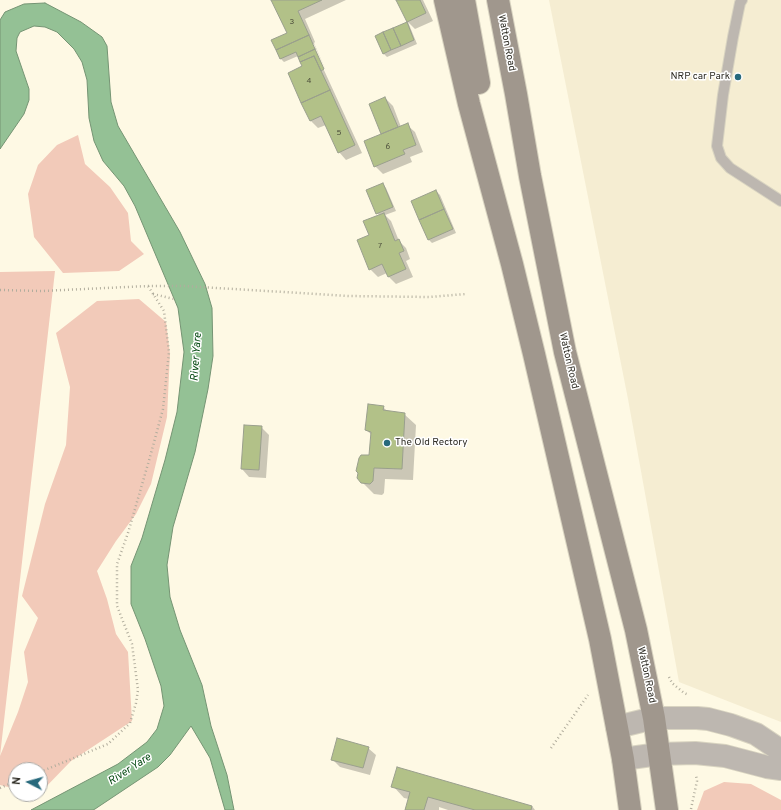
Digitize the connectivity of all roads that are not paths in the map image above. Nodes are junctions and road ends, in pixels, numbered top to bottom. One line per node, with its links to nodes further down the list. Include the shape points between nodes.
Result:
1 (445, 0): 6 (main road, via 469,104)
2 (464, 0): 6 (main road)
3 (498, 0): 7 (main road, Watton Road, via 565,352 636,630)
4 (742, 0): 5 (lane, via 723,95 717,146 721,158 730,168)
5 (781, 200)
6 (512, 264): 8 (main road, via 600,639)
7 (654, 718): 8 (street); 9 (street, via 697,718 731,725 756,734); 10 (main road, Watton Road)
8 (617, 727): 11 (main road)
9 (781, 753)
10 (659, 754): 11 (street); 12 (street, via 695,753 725,756); 14 (main road, Watton Road)
11 (623, 759): 13 (main road)
12 (781, 769)
13 (630, 810)
14 (667, 810)

